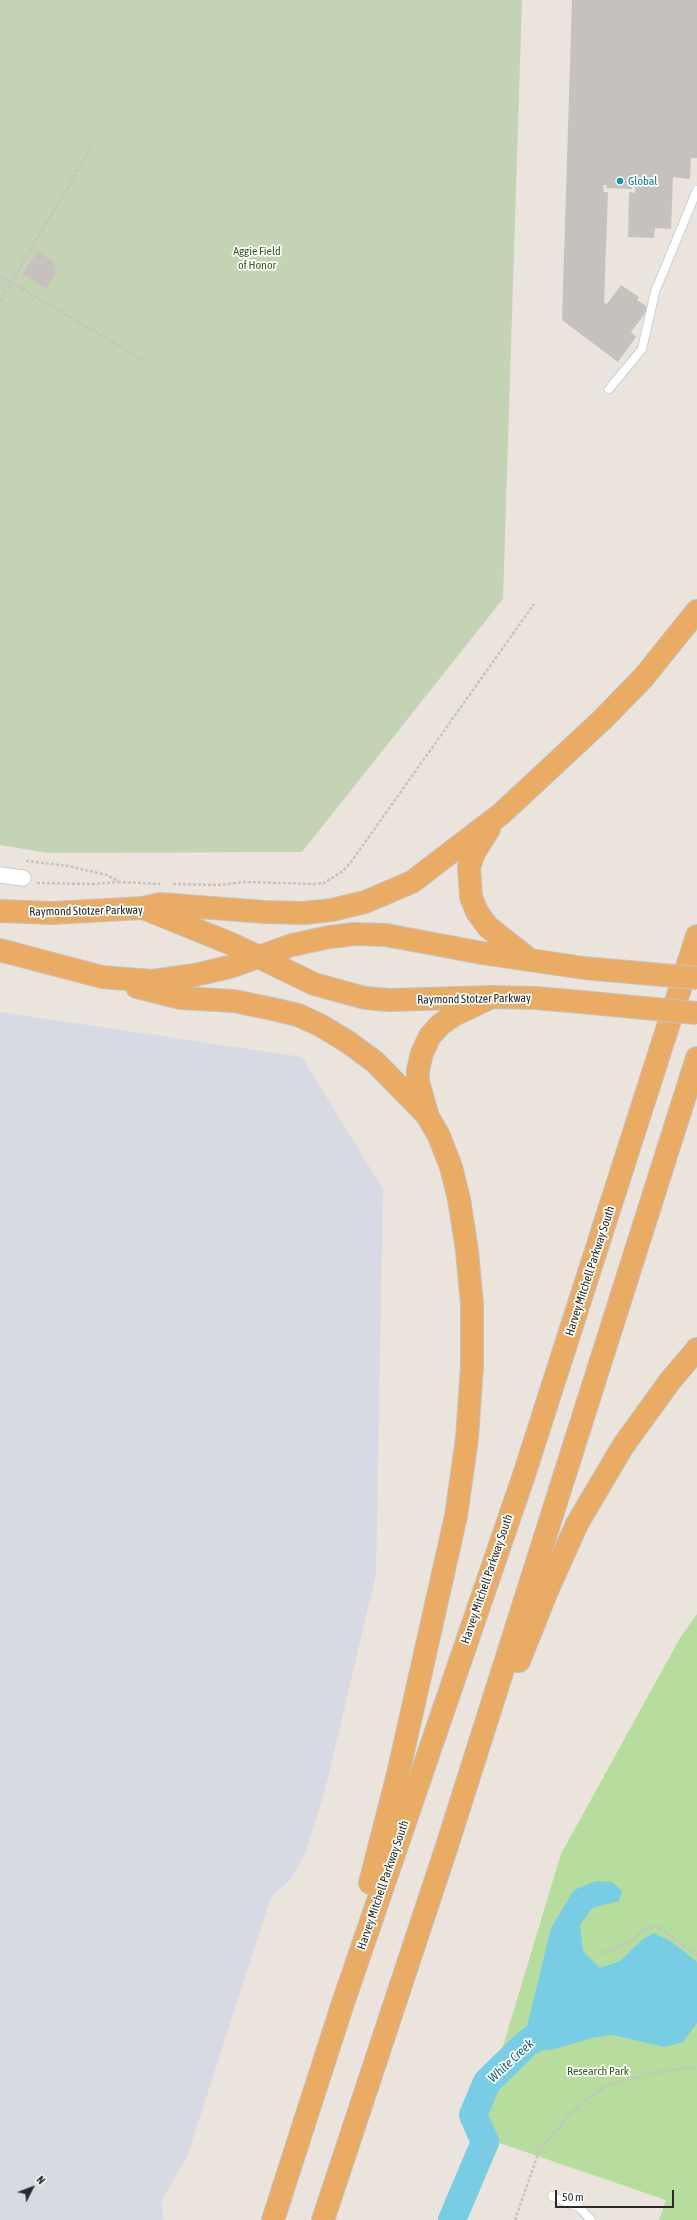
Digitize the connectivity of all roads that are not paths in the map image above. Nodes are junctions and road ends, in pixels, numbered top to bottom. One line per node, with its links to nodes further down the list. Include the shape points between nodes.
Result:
1 (697, 190): 2 (lane, via 655,292 642,349)
2 (609, 389)
3 (697, 611): 4 (highway, via 643,678)
4 (501, 814): 7 (highway, via 422,875 395,890 364,902 332,910 304,913 160,904); 12 (highway, via 474,853 469,867 471,897 477,912 488,927)
5 (0, 875): 6 (street)
6 (23, 878)
7 (143, 908): 8 (highway, Raymond Stotzer Parkway, via 52,913); 11 (highway, Raymond Stotzer Parkway, via 228,942)
8 (0, 911)
9 (697, 936): 21 (highway, Harvey Mitchell Parkway South, via 524,1475)
10 (0, 950): 13 (highway)
11 (259, 958): 12 (highway, via 308,941 354,934 386,935); 13 (highway, via 195,975 152,981); 15 (highway, Raymond Stotzer Parkway, via 314,984 366,998 390,1000)
12 (533, 962): 14 (highway, bridge)
13 (102, 977): 18 (highway, via 181,998 234,1001 298,1015 348,1042 375,1062)
14 (697, 978)
15 (492, 997): 16 (highway, Raymond Stotzer Parkway, bridge, via 536,998); 18 (highway, via 454,1015 430,1036 418,1070 418,1082)
16 (697, 1013)
17 (697, 1058): 20 (highway)
18 (428, 1117): 21 (highway, via 439,1136 450,1167 459,1199 467,1251 472,1304 472,1366 467,1438 456,1516)
19 (697, 1349): 20 (highway, via 631,1435 577,1524 547,1591)
20 (446, 1849): 24 (highway)
21 (343, 2003): 23 (highway, Harvey Mitchell Parkway South)
22 (552, 2196): 25 (lane, via 580,2208)
23 (273, 2220)
24 (323, 2220)
25 (591, 2220)

